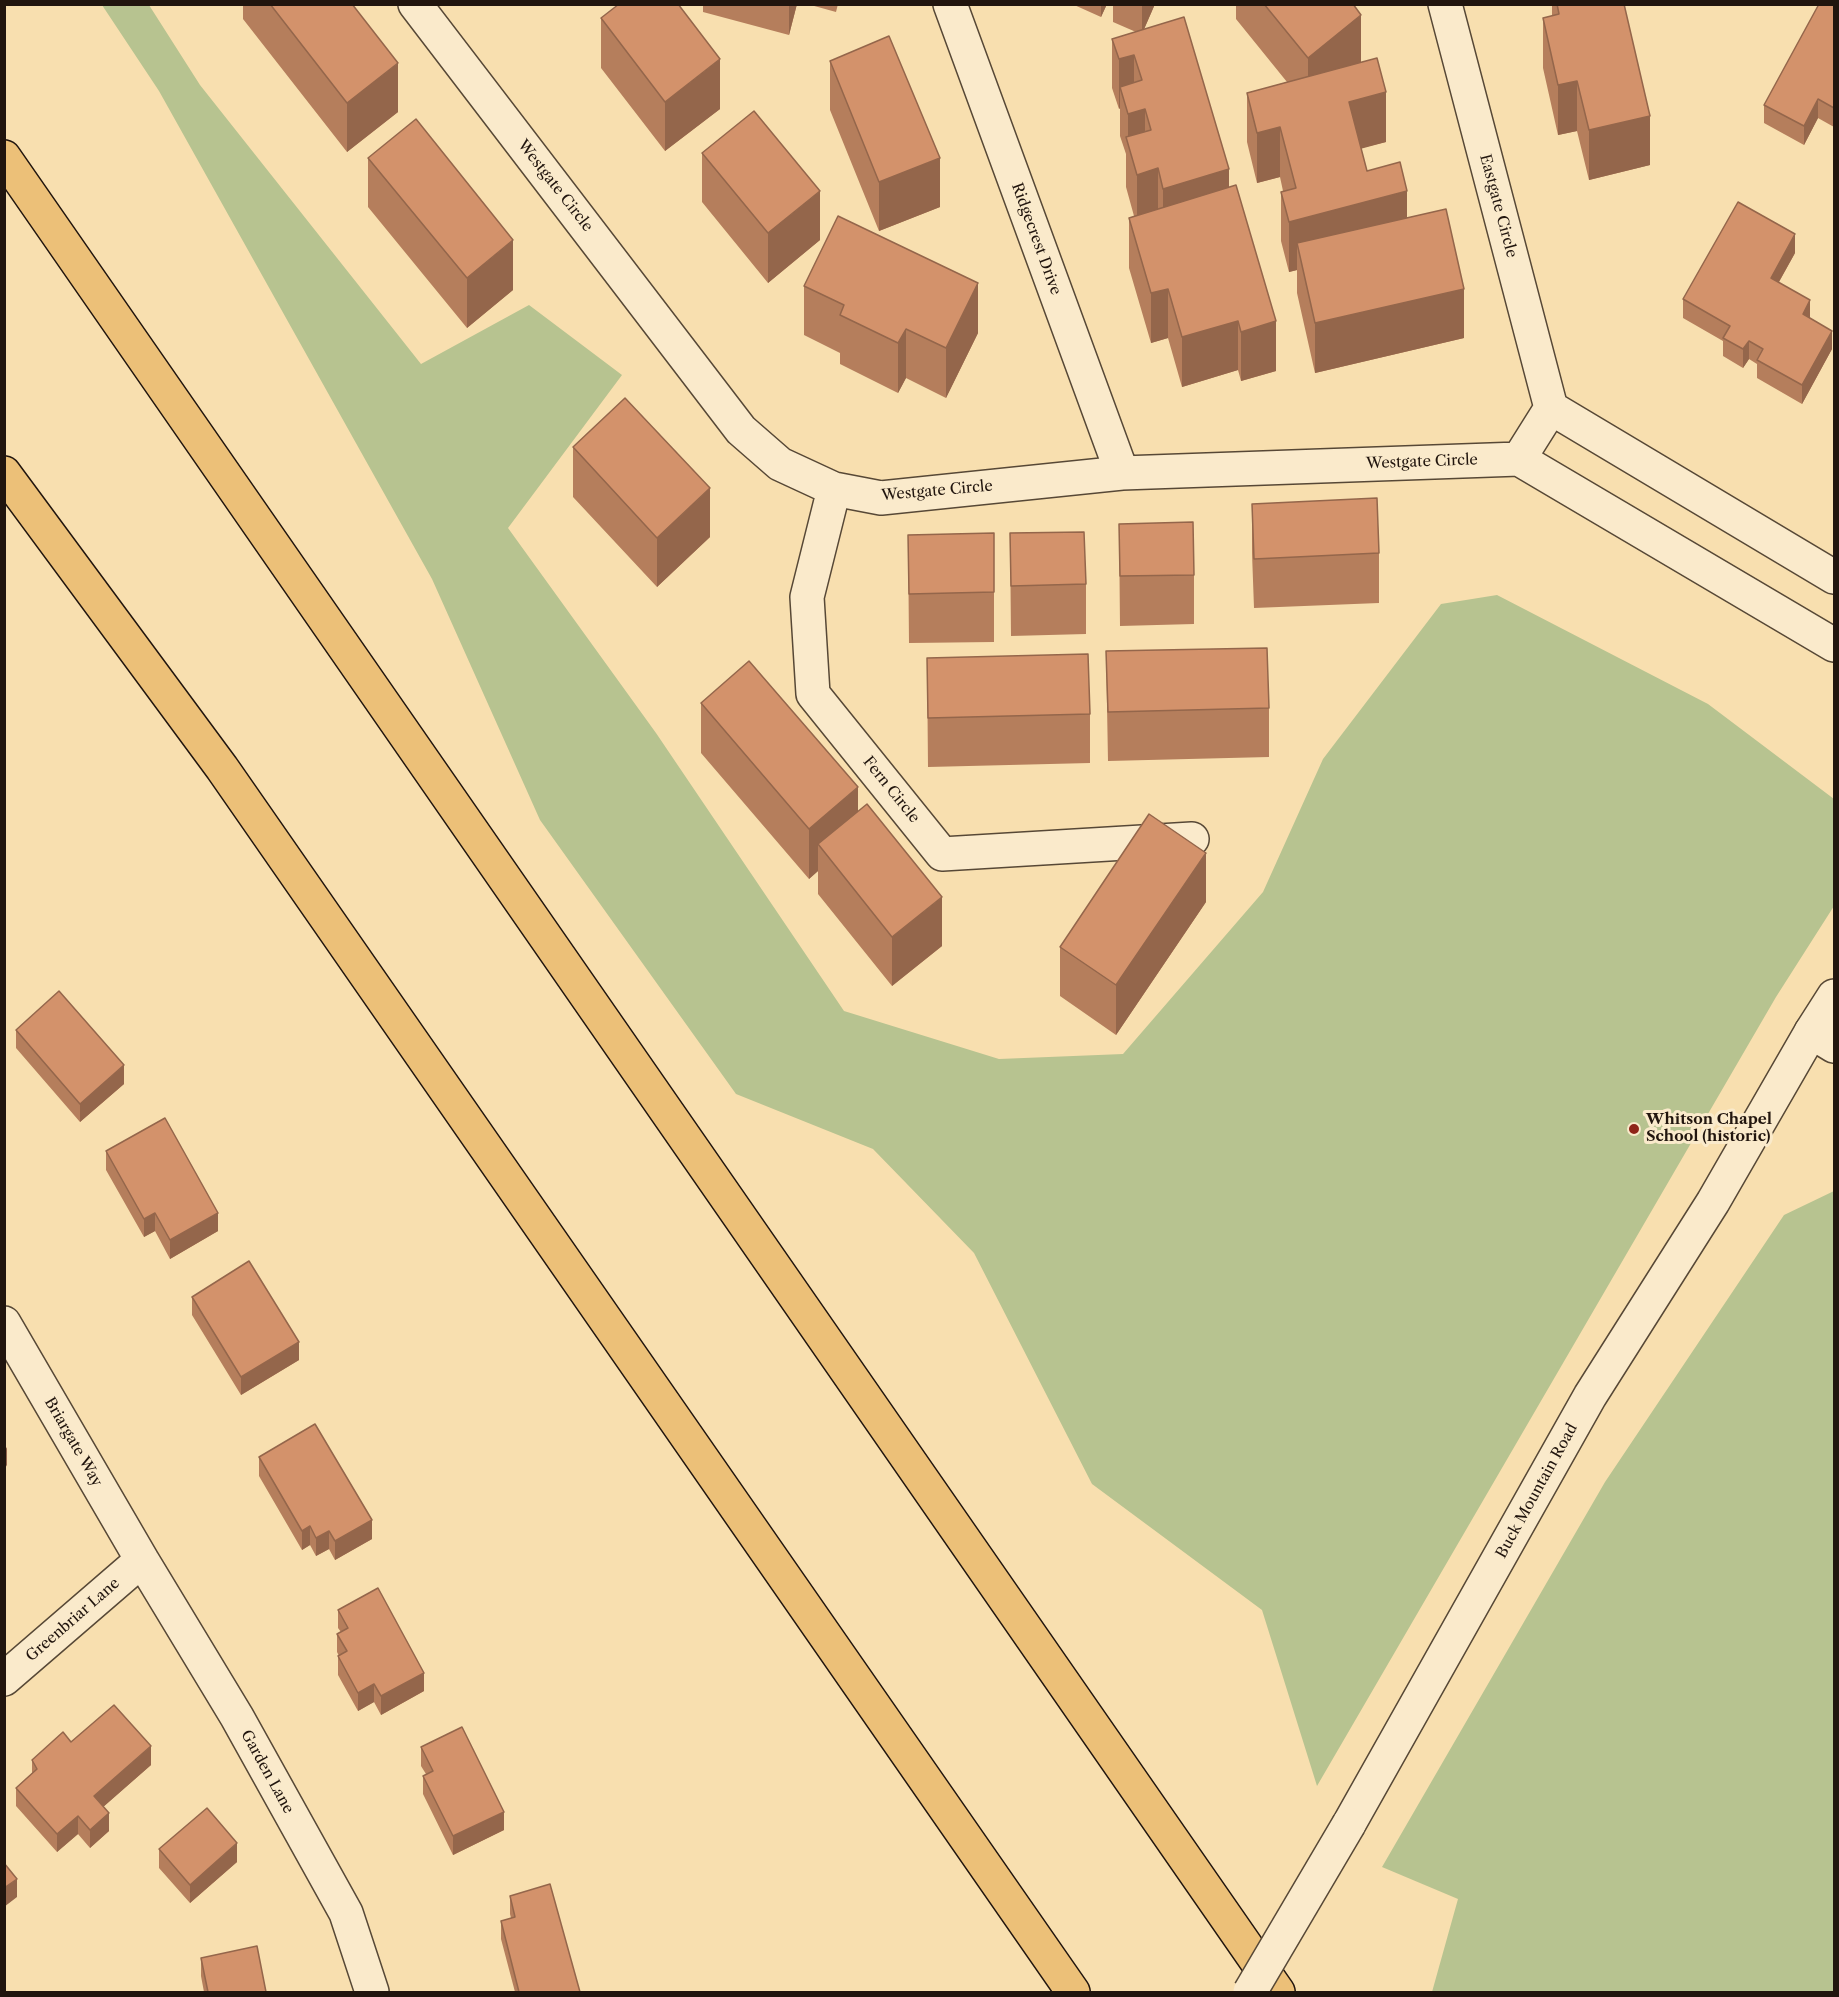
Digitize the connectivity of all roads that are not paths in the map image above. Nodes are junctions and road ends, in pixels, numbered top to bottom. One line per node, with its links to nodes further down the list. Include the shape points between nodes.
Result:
1 (415, 4): 9 (street, Westgate Circle, via 741,430 780,464)
2 (950, 4): 8 (street, Ridgecrest Drive)
3 (1445, 4): 5 (street, Eastgate Circle)
4 (4, 157): 21 (highway)
5 (1551, 408): 6 (street); 10 (street)
6 (1519, 459): 8 (street, Westgate Circle); 11 (street)
7 (4, 473): 19 (highway, via 222,768)
8 (1122, 473): 9 (street, Westgate Circle, via 881,498)
9 (834, 489): 12 (street, Fern Circle, via 807,597 813,694 942,854)
10 (1834, 577)
11 (1834, 645)
12 (1192, 839)
13 (1834, 996): 14 (street, Buck Mountain Road)
14 (1823, 1039): 20 (street, Buck Mountain Road, bridge, via 1713,1202 1590,1396)
15 (4, 1323): 16 (street, Briargate Way)
16 (142, 1560): 17 (street, Greenbriar Lane); 18 (street, Garden Lane, via 237,1717 346,1913)
17 (4, 1679)
18 (372, 1992)
19 (1073, 1992)
20 (1251, 1992)
21 (1278, 1992)

